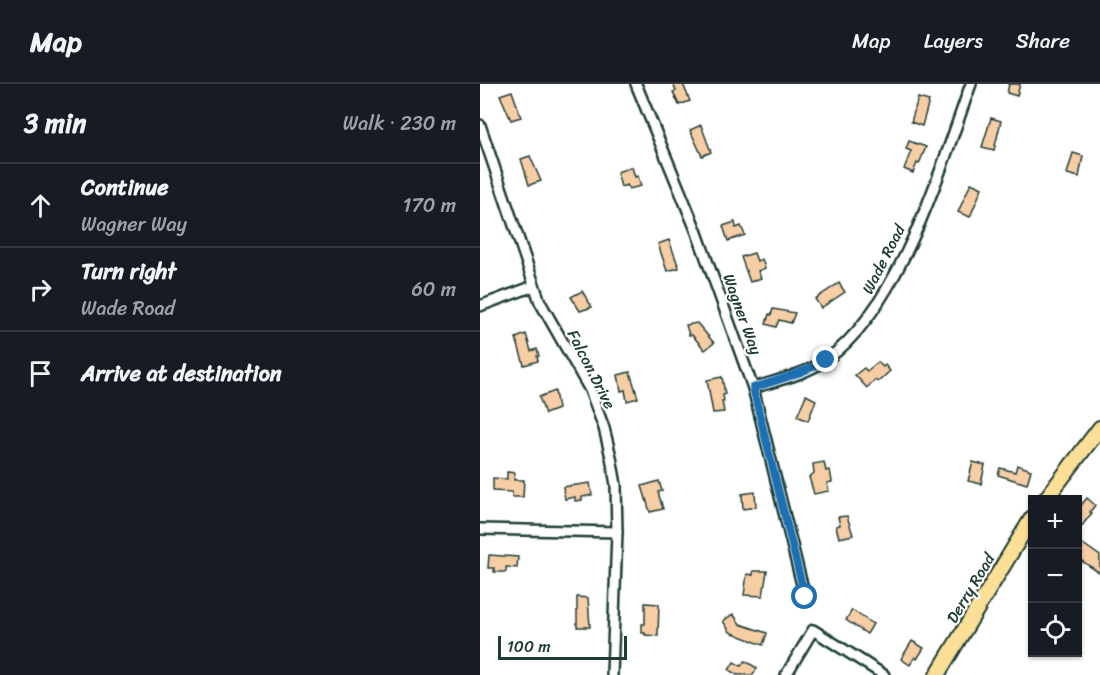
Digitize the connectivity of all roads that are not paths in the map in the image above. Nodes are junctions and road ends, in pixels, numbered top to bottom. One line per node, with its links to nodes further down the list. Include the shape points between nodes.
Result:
1 (636, 84): 6 (street, Wagner Way, via 696,230)
2 (971, 84): 6 (street, Wade Road, via 931,195 890,282 867,320 836,352 810,369)
3 (480, 125): 4 (street, Falcon Drive)
4 (534, 286): 5 (street); 11 (street, Falcon Drive, via 598,408 615,475)
5 (480, 306)
6 (753, 388): 12 (street, Wagner Way)
7 (1100, 428): 8 (main road)
8 (1049, 495)
9 (1028, 525): 16 (main road, Derry Road)
10 (480, 529): 11 (street)
11 (617, 532): 13 (street, Falcon Drive)
12 (805, 597)
13 (612, 675)
14 (786, 675): 15 (street, via 813,630)
15 (885, 675)
16 (937, 675)

